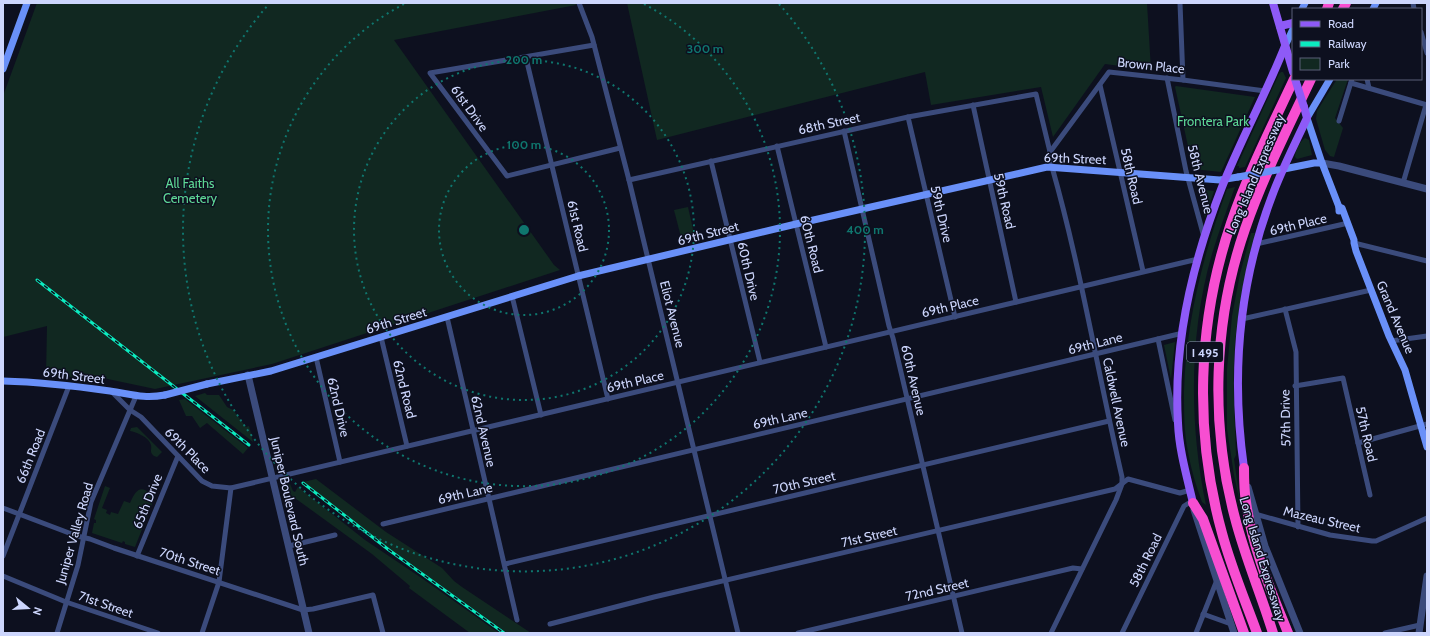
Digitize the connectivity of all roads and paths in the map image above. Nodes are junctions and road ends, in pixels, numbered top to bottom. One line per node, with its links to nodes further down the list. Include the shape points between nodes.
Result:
1 (27, 3): 13 (main road)
2 (579, 3): 9 (street, Eliot Avenue)
3 (1180, 3): 16 (street)
4 (1274, 3): 6 (main road)
5 (1292, 23): 6 (main road)
6 (1280, 26): 10 (main road)
7 (1292, 31): 10 (main road)
8 (1422, 36): 11 (street)
9 (594, 45): 12 (street); 34 (street, Eliot Avenue)
10 (1285, 46): 14 (main road); 25 (main road)
11 (1427, 53)
12 (526, 58): 38 (street, 61st Road); 38 (street, 61st Drive, via 430,73 506,176)
13 (3, 69)
14 (1292, 69)
15 (1167, 78): 16 (street, Brown Place); 23 (street, Brown Place, via 1109,72); 42 (street, 58th Avenue)
16 (1183, 80): 25 (street, Brown Place)
17 (1295, 80): 30 (main road, Grand Avenue, bridge)
18 (1295, 80): 152 (highway, Long Island Expressway / I 495, via 1245,186 1231,223 1216,278 1205,347 1204,430 1211,485 1228,553)
19 (1311, 80): 132 (highway, Long Island Expressway / I 495, via 1244,230 1229,291 1220,352 1219,415 1224,470 1236,524)
20 (1329, 80): 30 (main road)
21 (1367, 80): 24 (street)
22 (1351, 81): 24 (street); 31 (street)
23 (1100, 85): 35 (street, Brown Place); 41 (street, 58th Road)
24 (1369, 88): 28 (street)
25 (1265, 90): 45 (main road)
26 (1036, 94): 27 (street, 68th Street); 35 (street, Caldwell Avenue)
27 (972, 105): 29 (street, 68th Street); 44 (street, 59th Road)
28 (1426, 105): 46 (street)
29 (908, 117): 32 (street, 68th Street); 48 (street, 59th Drive)
30 (1307, 118): 37 (main road, Grand Avenue); 40 (main road)
31 (1339, 121)
32 (844, 131): 33 (street, 68th Street); 50 (street, 60th Avenue)
33 (777, 146): 36 (street, 68th Street); 51 (street, 60th Road)
34 (620, 148): 38 (street); 43 (street, Eliot Avenue)
35 (1050, 152): 39 (street, Caldwell Avenue)
36 (710, 161): 43 (street, 68th Street); 54 (street, 60th Drive)
37 (1322, 163): 40 (main road, 69th Street); 46 (street, 69th Street); 49 (main road, Grand Avenue)
38 (552, 165): 61 (street, 61st Road)
39 (1052, 167): 41 (main road, 69th Street); 44 (main road, 69th Street); 62 (street, Caldwell Avenue)
40 (1280, 169): 45 (main road, 69th Street, bridge); 56 (main road)
41 (1120, 172): 42 (main road, 69th Street); 60 (street, 58th Road)
42 (1188, 178): 45 (main road, 69th Street); 53 (street, 58th Avenue)
43 (629, 180): 58 (street, Eliot Avenue)
44 (989, 180): 48 (main road, 69th Street); 65 (street, 59th Road)
45 (1225, 180): 53 (main road)
46 (1403, 183): 47 (street, 69th Street)
47 (1427, 189)
48 (926, 194): 50 (main road, 69th Street); 68 (street, 59th Drive)
49 (1339, 207): 52 (main road, Grand Avenue); 55 (main road, Grand Avenue, via 1342,208)
50 (862, 209): 51 (main road, 69th Street); 70 (street, 60th Avenue)
51 (796, 224): 54 (main road, 69th Street); 76 (street, 60th Road)
52 (1344, 224): 55 (main road, Grand Avenue, via 1351,242); 56 (street, 69th Place)
53 (1204, 238): 57 (main road)
54 (730, 240): 58 (main road, 69th Street); 79 (street, 60th Drive)
55 (1354, 243): 59 (street); 63 (main road, Grand Avenue)
56 (1256, 244): 69 (main road)
57 (1198, 259): 60 (street, 69th Place); 71 (main road)
58 (649, 260): 61 (main road, 69th Street); 82 (street, Eliot Avenue)
59 (1427, 262)
60 (1143, 271): 62 (street, 69th Place)
61 (578, 276): 64 (main road, 69th Street); 87 (street, 61st Road)
62 (1081, 286): 65 (street, 69th Place); 77 (street, Caldwell Avenue)
63 (1371, 290): 66 (street); 75 (main road, Grand Avenue)
64 (512, 296): 67 (main road, 69th Street); 90 (street)
65 (1016, 302): 68 (street, 69th Place)
66 (1285, 309): 69 (street); 84 (street, 57th Drive, via 1296,352)
67 (447, 317): 73 (main road, 69th Street); 93 (street, 62nd Avenue)
68 (955, 317): 70 (street, 69th Place)
69 (1242, 319): 102 (main road, via 1238,406)
70 (891, 332): 76 (street, 69th Place); 88 (street, 60th Avenue)
71 (1183, 333): 74 (street, 69th Lane); 94 (main road, via 1177,395)
72 (1427, 336): 75 (street)
73 (381, 337): 78 (main road, 69th Street); 96 (street, 62nd Road)
74 (1158, 339): 77 (street, 69th Lane); 94 (street)
75 (1391, 341): 92 (main road, Grand Avenue, via 1405,370)
76 (826, 347): 79 (street, 69th Place)
77 (1096, 354): 88 (street, 69th Lane); 91 (street, Caldwell Avenue)
78 (316, 357): 80 (main road, 69th Street, via 271,371); 100 (street, 62nd Drive)
79 (760, 362): 82 (street, 69th Place)
80 (248, 375): 86 (main road, 69th Street, bridge, via 165,395); 103 (street, Juniper Boulevard South)
81 (3, 381): 83 (main road, 69th Street)
82 (678, 382): 87 (street, 69th Place); 98 (street, Eliot Avenue)
83 (69, 386): 85 (main road, 69th Street); 111 (street, 66th Road)
84 (1295, 386): 95 (street, 57th Road, via 1343,378); 116 (street, 57th Drive)
85 (112, 391): 86 (main road, 69th Street); 89 (street, 69th Place)
86 (136, 396): 89 (street, Juniper Valley Road)
87 (608, 399): 90 (street, 69th Place)
88 (907, 399): 98 (street, 69th Lane); 101 (street, 60th Avenue)
89 (130, 410): 99 (street, 69th Place, via 141,417); 119 (street, Juniper Valley Road, via 91,502)
90 (541, 415): 93 (street, 69th Place)
91 (1109, 421): 101 (street, 70th Street); 104 (street, Caldwell Avenue)
92 (1424, 425): 95 (street); 97 (main road, Grand Avenue)
93 (473, 431): 96 (street, 69th Place); 108 (street, 62nd Avenue)
94 (1179, 438): 106 (main road)
95 (1358, 443): 107 (street, 57th Road)
96 (407, 446): 100 (street, 69th Place)
97 (1427, 447)
98 (694, 449): 108 (street, 69th Lane); 113 (street, Eliot Avenue)
99 (178, 456): 105 (street, 69th Place, via 202,481 212,486); 122 (street, 65th Drive)
100 (340, 462): 103 (street, 69th Place)
101 (922, 465): 113 (street, 70th Street); 117 (street, 60th Avenue)
102 (1244, 468): 112 (street); 155 (highway, via 1246,501 1256,544)
103 (273, 478): 105 (street, 69th Place); 120 (street, Juniper Boulevard South)
104 (1122, 484): 106 (street, 71st Street, via 1128,480 1180,493); 117 (street, 71st Street, via 1115,489); 124 (street, Caldwell Avenue)
105 (232, 488): 129 (street)
106 (1190, 490): 109 (main road)
107 (1370, 495)
108 (488, 498): 115 (street, 69th Lane); 123 (street, 62nd Avenue)
109 (1193, 502): 127 (street); 148 (street, 58th Road, via 1184,506); 151 (highway, via 1203,519)
110 (3, 508): 111 (street, 70th Street)
111 (19, 514): 119 (street, 70th Street); 121 (street, 66th Road)
112 (1255, 514): 116 (street, Mazeau Street); 156 (street, via 1272,566)
113 (710, 515): 123 (street, 70th Street); 128 (street, Eliot Avenue)
114 (1427, 518): 116 (street, Mazeau Street, via 1374,541 1330,535)
115 (383, 524)
116 (1298, 526)
117 (938, 530): 128 (street, 71st Street); 130 (street, 60th Avenue)
118 (335, 535): 120 (street)
119 (84, 538): 122 (street, 70th Street); 131 (street, Juniper Valley Road)
120 (289, 546): 133 (street, Juniper Boulevard South)
121 (3, 556)
122 (137, 556): 129 (street, 70th Street)
123 (504, 564): 135 (street, 62nd Avenue)
124 (1082, 569): 130 (street, 72nd Street, via 1072,568); 147 (street, Caldwell Avenue)
125 (3, 576): 131 (street, 71st Street)
126 (1427, 576): 138 (street)
127 (1217, 580): 134 (street); 137 (street)
128 (726, 581): 136 (street, 71st Street); 144 (street, Eliot Avenue)
129 (218, 582): 133 (street, 70th Street); 141 (street)
130 (954, 596): 145 (street, 72nd Street); 146 (street, 60th Avenue)
131 (66, 602): 139 (street, Juniper Valley Road); 140 (street, 71st Street)
132 (1264, 605): 153 (highway, Long Island Expressway / I 495); 154 (highway)
133 (303, 610): 142 (street, Juniper Boulevard South); 143 (street, 70th Street, via 373,595)
134 (1203, 614): 137 (street); 149 (street)
135 (517, 620)
136 (550, 624)
137 (1232, 624): 150 (street)
138 (1420, 624): 157 (street); 158 (street)
139 (57, 633)
140 (158, 633)
141 (202, 633)
142 (309, 633)
143 (382, 633)
144 (738, 633)
145 (798, 633)
146 (962, 633)
147 (1051, 633)
148 (1122, 633)
149 (1196, 633)
150 (1234, 633)
151 (1244, 633)
152 (1257, 633)
153 (1273, 633)
154 (1279, 633)
155 (1288, 633)
156 (1300, 633)
157 (1384, 633)
158 (1419, 633)

